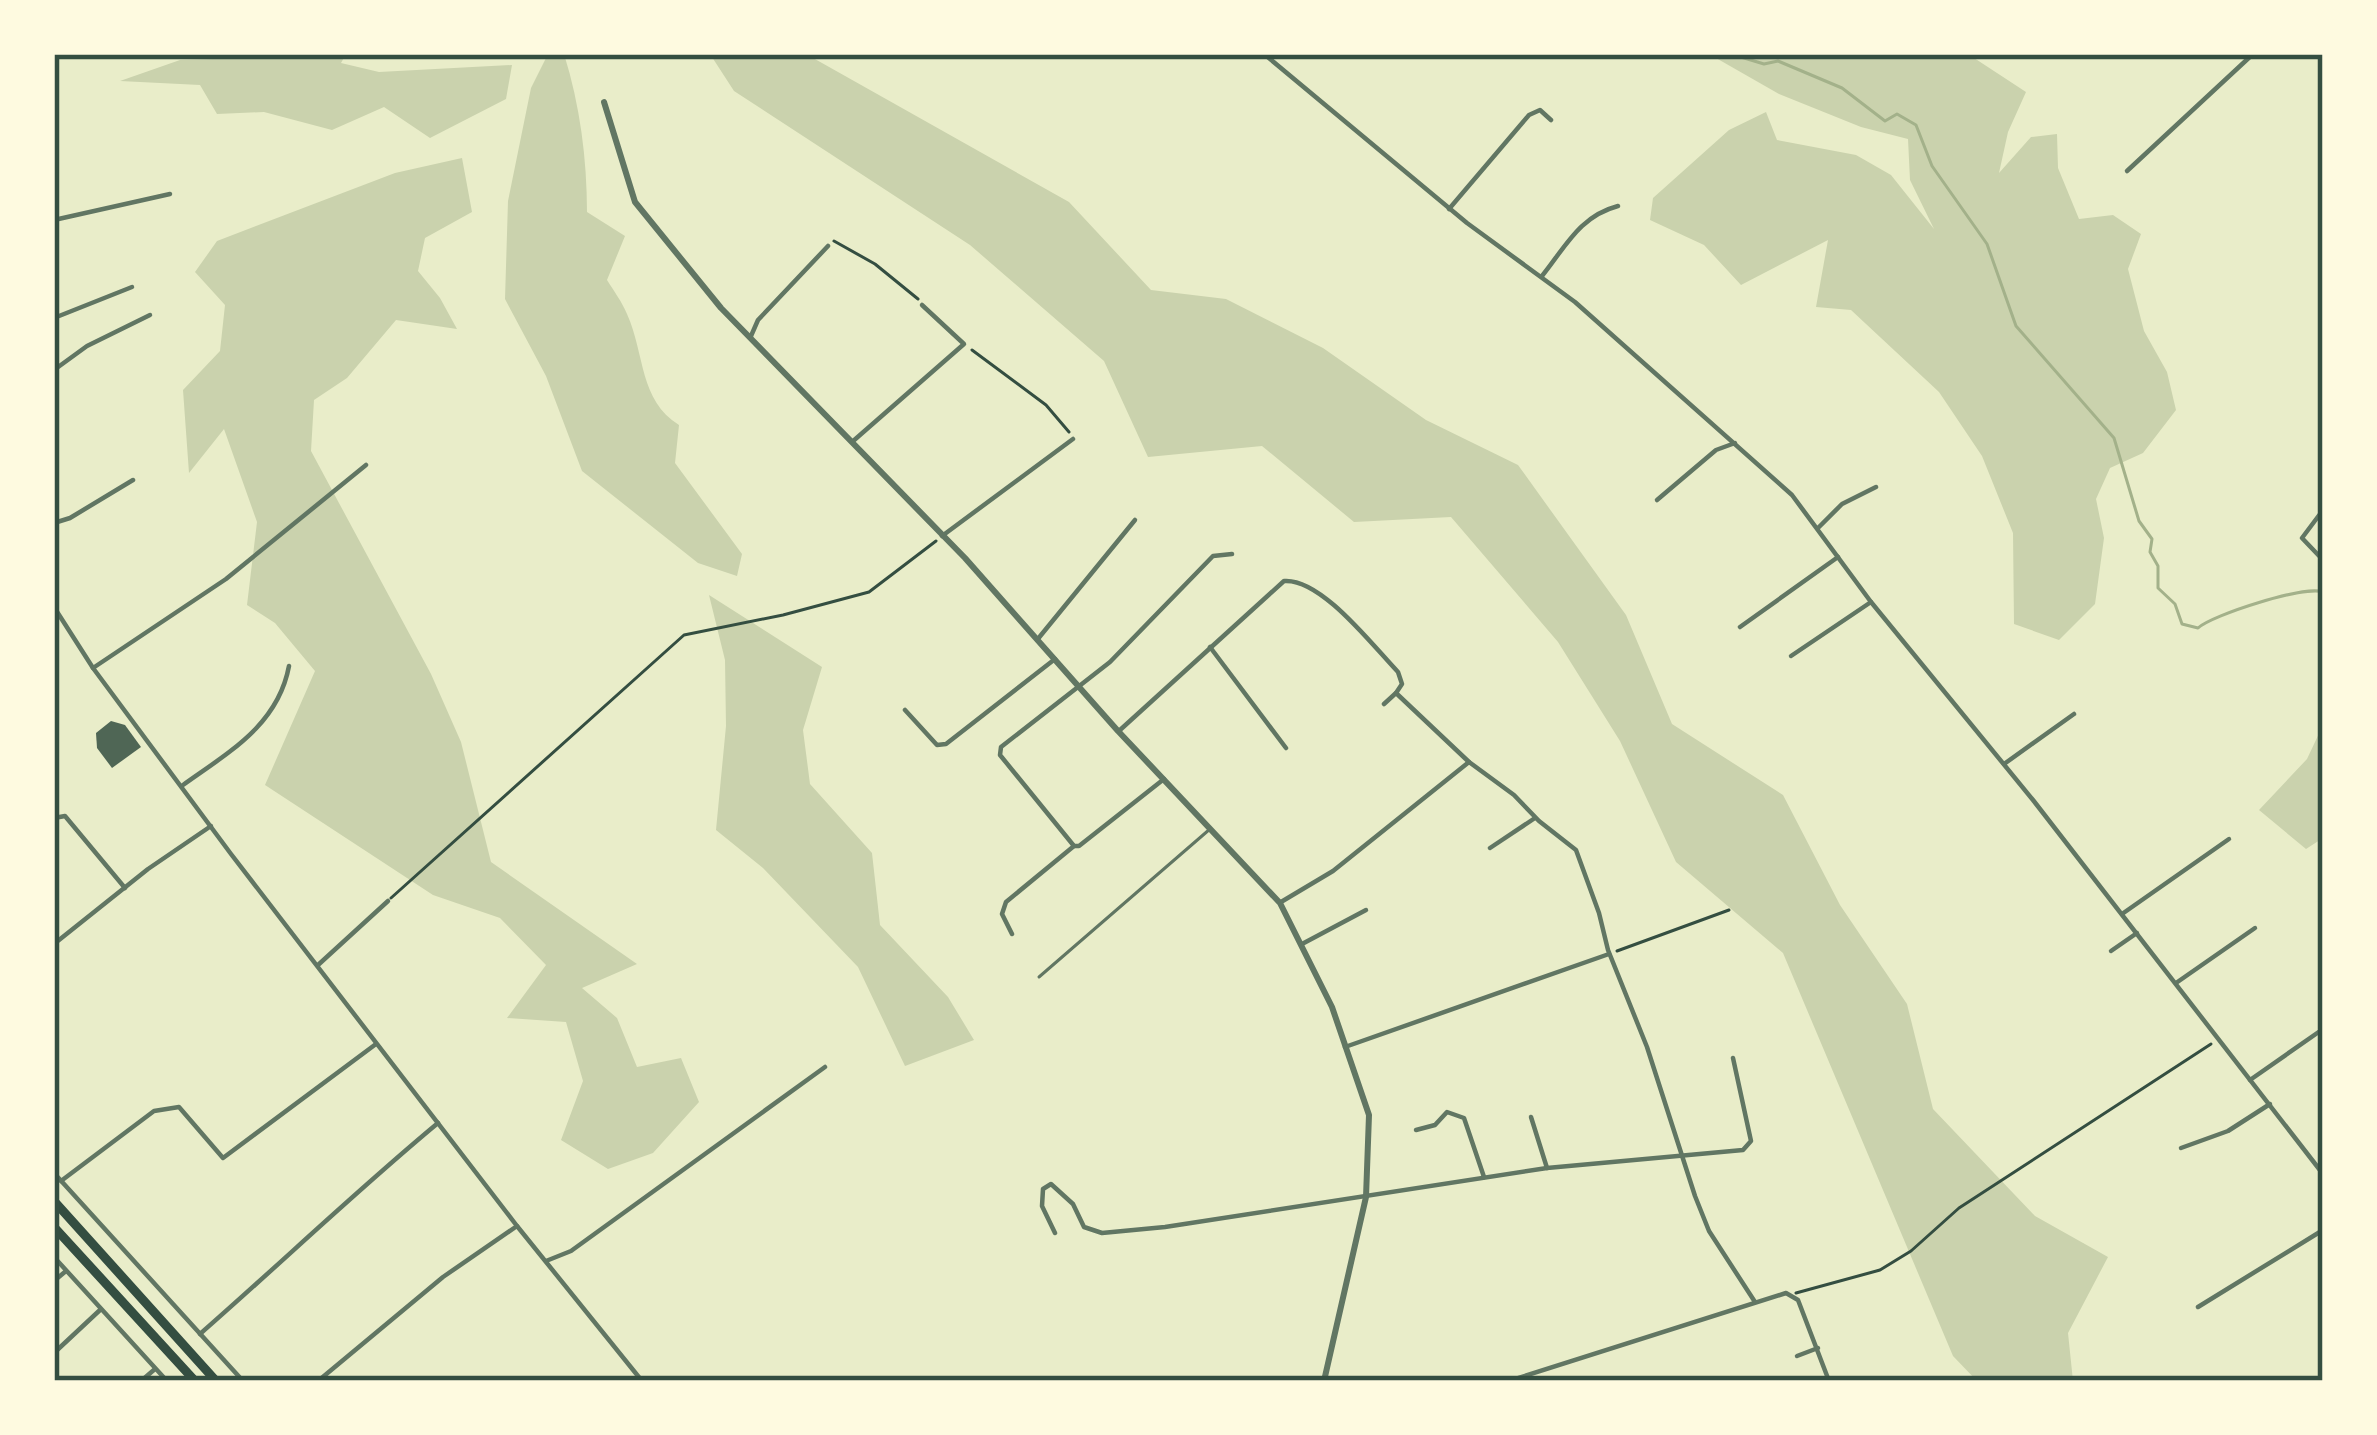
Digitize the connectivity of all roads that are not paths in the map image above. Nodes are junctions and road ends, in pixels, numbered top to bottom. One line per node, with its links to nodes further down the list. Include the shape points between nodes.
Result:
1 (1264, 54): 8 (street)
2 (2253, 54): 5 (street)
3 (604, 102): 16 (street, via 635,202)
4 (1551, 120): 8 (street, via 1540,110 1529,116)
5 (2127, 171)
6 (170, 194): 9 (street)
7 (1618, 206): 11 (street, via 1582,222)
8 (1449, 208): 11 (street)
9 (54, 220)
10 (828, 246): 16 (street)
11 (1542, 276): 20 (street)
12 (132, 287): 15 (street)
13 (922, 305): 19 (street, via 964,344)
14 (150, 315): 17 (street)
15 (54, 318)
16 (750, 338): 19 (street)
17 (54, 370)
18 (1073, 439): 29 (street)
19 (852, 442): 29 (street)
20 (1735, 443): 24 (street); 28 (street)
21 (367, 465): 41 (street, via 226,579)
22 (133, 480): 27 (street)
23 (1876, 487): 28 (street)
24 (1657, 500)
25 (2323, 510): 32 (street, via 2302,538)
26 (1135, 520): 36 (street)
27 (54, 523)
28 (1818, 527): 31 (street)
29 (942, 536): 36 (street)
30 (1232, 554): 42 (street, via 1214,556)
31 (1840, 556): 33 (street); 35 (street)
32 (2323, 560)
33 (1870, 602): 38 (street); 50 (street)
34 (54, 607): 41 (street)
35 (1740, 628)
36 (1037, 640): 39 (street)
37 (1210, 647): 43 (street, via 1272,588 1294,580 1321,594 1398,671); 47 (street); 48 (street)
38 (1791, 656)
39 (1055, 659): 42 (street); 45 (street, via 946,744)
40 (289, 666): 52 (street, via 277,707 254,733)
41 (93, 668): 52 (street)
42 (1079, 687): 47 (street); 58 (street, via 1000,755)
43 (1396, 693): 44 (street); 49 (street)
44 (1384, 704)
45 (905, 710)
46 (2074, 714): 50 (street)
47 (1118, 731): 51 (street)
48 (1286, 748)
49 (1467, 764): 54 (street); 62 (street)
50 (2004, 764): 64 (street)
51 (1165, 779): 56 (street); 58 (street)
52 (183, 785): 55 (street)
53 (54, 818): 60 (street, via 65,816 80,830)
54 (1536, 818): 59 (street); 71 (street, via 1576,850)
55 (211, 826): 60 (street); 72 (street)
56 (1211, 829): 62 (street); 73 (lane)
57 (2229, 839): 64 (street)
58 (1074, 846): 67 (street, via 1006,902 1002,914)
59 (1490, 848)
60 (125, 888): 68 (street)
61 (388, 901): 72 (street)
62 (1280, 903): 69 (street)
63 (1366, 910): 69 (street)
64 (2122, 914): 66 (street)
65 (2255, 928): 74 (street)
66 (2137, 933): 70 (street); 74 (street)
67 (1012, 934)
68 (54, 944)
69 (1301, 945): 77 (street)
70 (2111, 951)
71 (1610, 954): 77 (street); 86 (street)
72 (318, 965): 76 (street)
73 (1040, 977)
74 (2175, 984): 80 (street)
75 (2323, 1029): 80 (street)
76 (376, 1044): 83 (street); 91 (street, via 224,1158 178,1107 164,1108)
77 (1346, 1046): 92 (street, via 1369,1115)
78 (1733, 1058): 86 (street, via 1751,1141 1743,1150)
79 (825, 1067): 99 (street, via 572,1251)
80 (2251, 1081): 81 (street)
81 (2270, 1104): 85 (street); 89 (street)
82 (1531, 1118): 87 (street)
83 (440, 1121): 94 (street); 105 (street)
84 (1416, 1130): 90 (street, via 1459,1114)
85 (2181, 1148)
86 (1681, 1156): 87 (street); 102 (street, via 1709,1231)
87 (1547, 1168): 90 (street)
88 (54, 1173): 91 (street)
89 (2323, 1174)
90 (1484, 1177): 92 (street)
91 (61, 1181): 105 (street)
92 (1366, 1198): 97 (street, via 1102,1233 1084,1227 1051,1184 1042,1189 1042,1206); 117 (street)
93 (54, 1201): 113 (highway)
94 (517, 1226): 99 (street); 115 (street)
95 (54, 1227): 112 (highway)
96 (2323, 1230): 103 (street)
97 (1054, 1233)
98 (54, 1257): 100 (street)
99 (546, 1261): 116 (street)
100 (66, 1271): 101 (street); 104 (street)
101 (54, 1281)
102 (1755, 1302): 106 (street, via 1795,1297); 118 (street)
103 (2198, 1307)
104 (100, 1310): 107 (street); 109 (street)
105 (200, 1334): 114 (street)
106 (1818, 1348): 108 (street); 119 (street)
107 (54, 1353)
108 (1797, 1356)
109 (155, 1369): 110 (street); 111 (street)
110 (141, 1381)
111 (166, 1381)
112 (195, 1381)
113 (215, 1381)
114 (243, 1381)
115 (318, 1381)
116 (642, 1381)
117 (1324, 1381)
118 (1509, 1381)
119 (1829, 1381)

